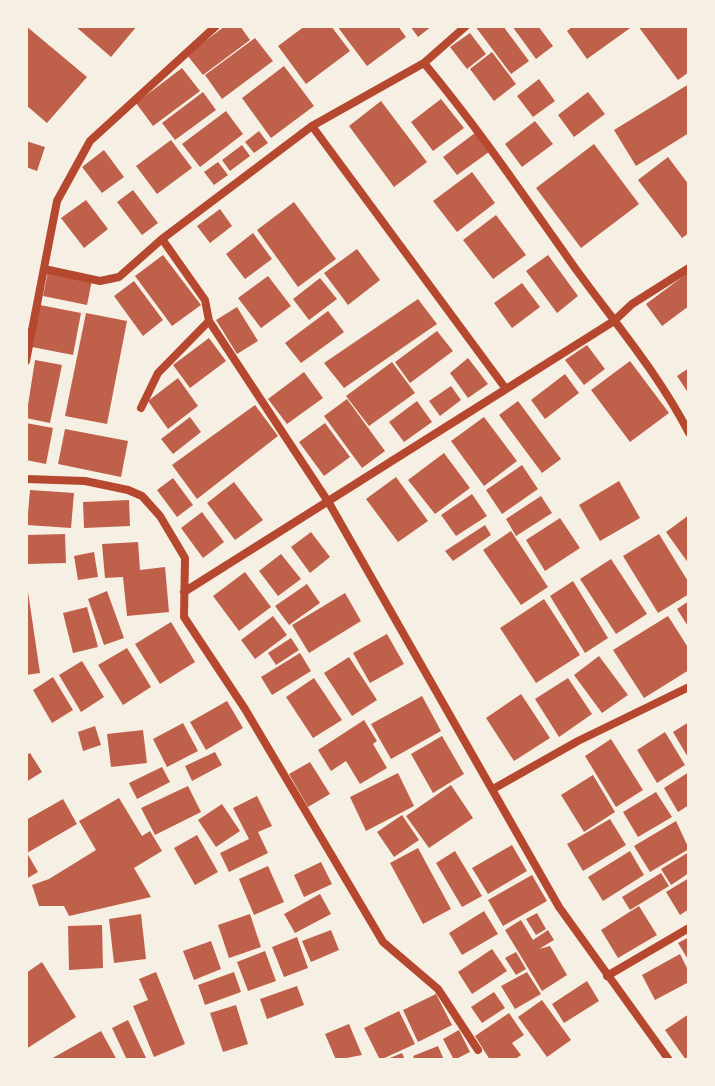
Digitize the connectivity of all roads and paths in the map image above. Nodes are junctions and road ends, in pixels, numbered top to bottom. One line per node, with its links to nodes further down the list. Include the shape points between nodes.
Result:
1 (216, 26): 7 (street, via 90,141 57,201)
2 (466, 26): 3 (street)
3 (424, 63): 4 (street); 9 (street, via 475,124)
4 (312, 126): 5 (street); 11 (street)
5 (162, 239): 7 (street, via 110,281); 8 (street, via 205,300)
6 (689, 268): 9 (street)
7 (44, 269): 10 (street)
8 (209, 321): 12 (street, via 158,373); 15 (street)
9 (614, 321): 11 (street); 13 (street, via 637,347)
10 (26, 361)
11 (506, 389): 15 (street)
12 (141, 408)
13 (689, 433)
14 (26, 479): 16 (street, via 85,481 142,496 185,558)
15 (329, 503): 16 (street, via 291,521); 18 (street)
16 (184, 592): 21 (street, via 184,617 383,942 438,989)
17 (689, 687): 18 (street)
18 (493, 789): 20 (street, via 559,907)
19 (689, 928): 20 (street)
20 (607, 976): 22 (street)
21 (478, 1050)
22 (669, 1060)

